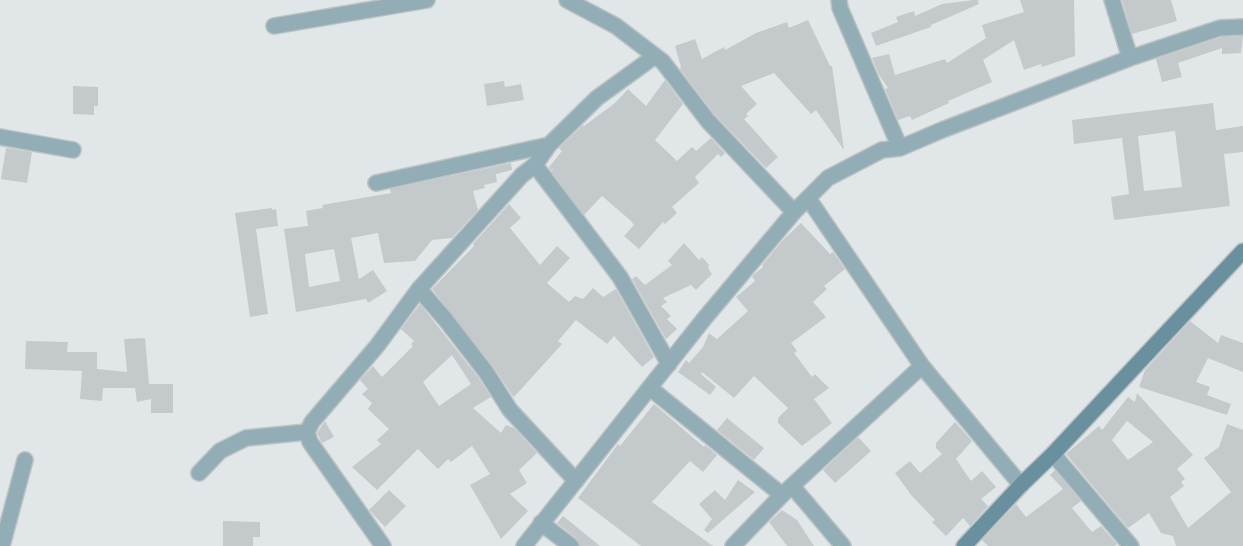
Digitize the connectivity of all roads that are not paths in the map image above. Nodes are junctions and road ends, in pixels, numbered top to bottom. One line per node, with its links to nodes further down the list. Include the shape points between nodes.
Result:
1 (427, 0): 5 (street)
2 (567, 0): 7 (street, via 616,26)
3 (839, 0): 11 (street)
4 (1112, 0): 8 (street)
5 (274, 26)
6 (1243, 27): 8 (street, via 1220,28)
7 (655, 56): 10 (street, via 597,98); 16 (street, via 708,121)
8 (1130, 58): 11 (street)
9 (0, 137): 12 (street)
10 (549, 145): 13 (street); 14 (street)
11 (900, 148): 15 (street, via 882,150 856,162 828,178)
12 (73, 150)
13 (536, 165): 18 (street, via 522,175); 19 (street, via 620,277)
14 (376, 183)
15 (808, 198): 16 (street); 20 (street)
16 (794, 212): 19 (street)
17 (1243, 251): 23 (main road)
18 (418, 289): 22 (street, via 377,346); 26 (street, via 446,319 510,410)
19 (669, 364): 21 (street)
20 (922, 366): 27 (street); 28 (street)
21 (650, 388): 26 (street); 28 (street)
22 (307, 432): 25 (street, via 246,438 220,451); 31 (street, via 310,442)
23 (1054, 454): 27 (main road); 37 (street)
24 (25, 460): 30 (street)
25 (199, 473)
26 (576, 481): 29 (street)
27 (1020, 485): 36 (main road)
28 (787, 491): 34 (street); 35 (street)
29 (541, 523): 32 (street); 33 (street)
30 (2, 546)
31 (383, 546)
32 (524, 546)
33 (571, 546)
34 (733, 546)
35 (842, 546)
36 (964, 546)
37 (1131, 546)

